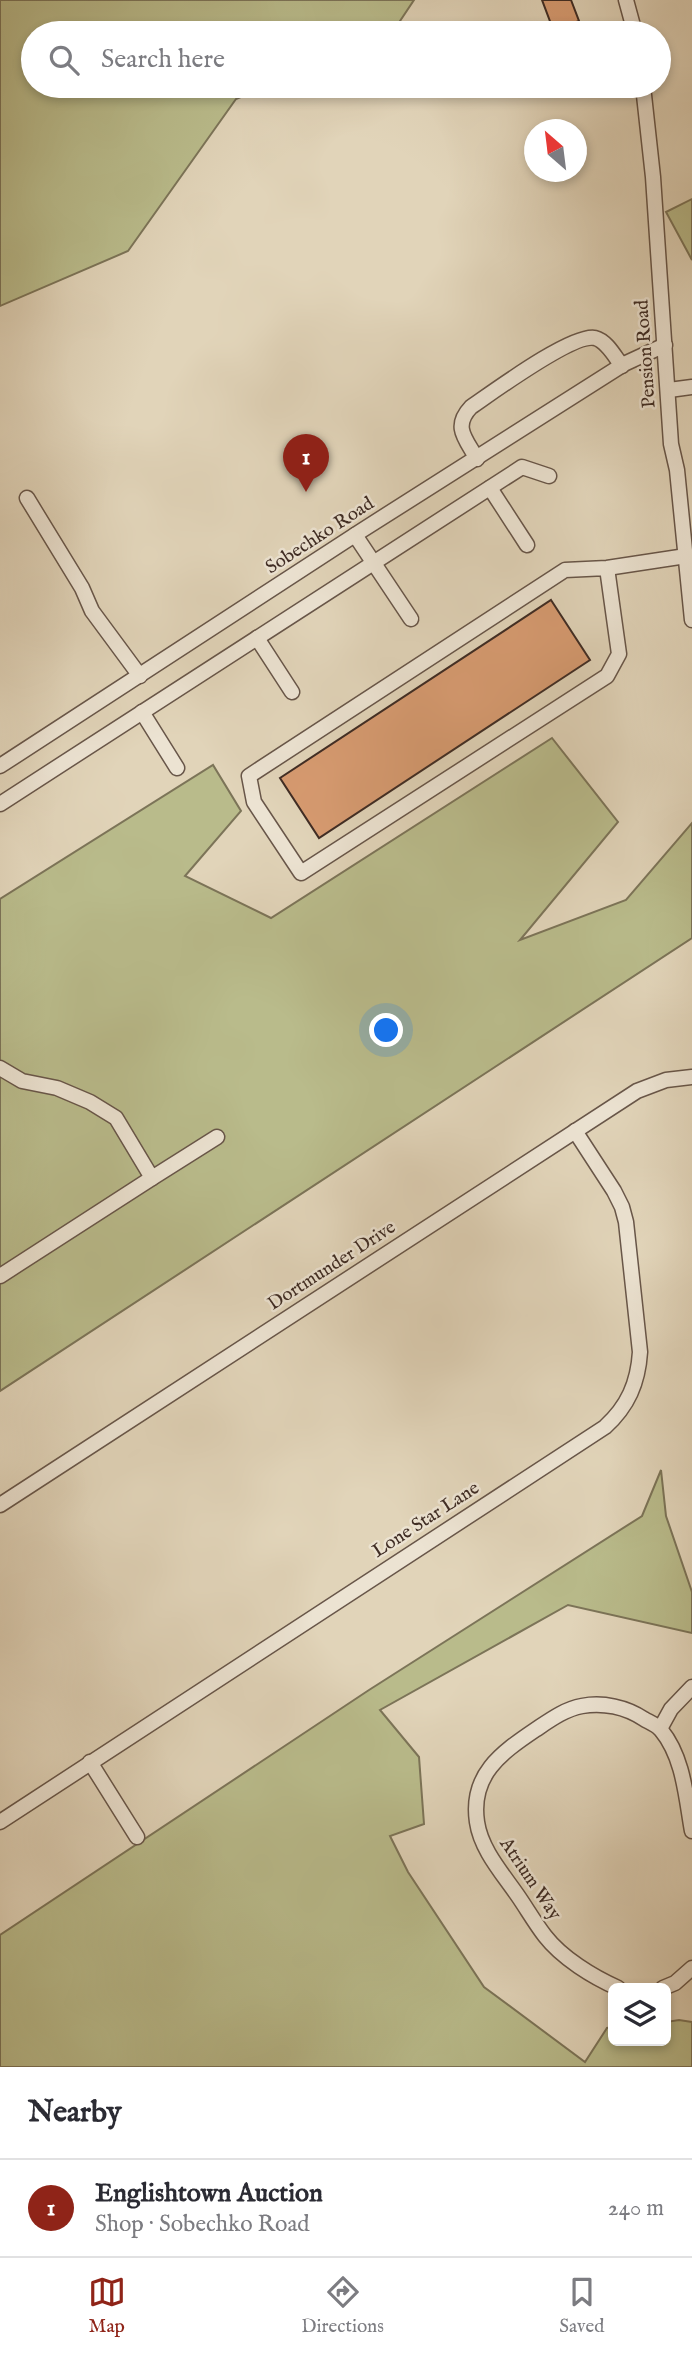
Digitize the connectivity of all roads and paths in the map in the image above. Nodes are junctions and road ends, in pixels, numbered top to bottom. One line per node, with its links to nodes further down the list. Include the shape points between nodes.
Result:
1 (626, 0): 2 (street)
2 (632, 21)
3 (644, 98): 4 (street, Pension Road)
4 (665, 345): 5 (street, Sobechko Road); 7 (street, Pension Road)
5 (622, 366): 8 (street, Sobechko Road); 8 (street, via 598,339 568,344 464,414 460,424)
6 (692, 387): 7 (street)
7 (669, 390): 14 (street, Pension Road, via 671,444)
8 (477, 459): 12 (street, Sobechko Road)
9 (549, 477): 10 (street, via 523,467)
10 (490, 488): 13 (street); 15 (street)
11 (27, 498): 20 (street, via 92,611)
12 (355, 535): 15 (street); 20 (street, Sobechko Road)
13 (527, 545)
14 (686, 556): 16 (street); 18 (street, Pension Road)
15 (374, 562): 17 (street); 19 (street)
16 (607, 568): 16 (street, via 565,570 249,776 254,802 301,873 607,676 619,654)
17 (411, 619)
18 (692, 620)
19 (257, 638): 21 (street); 22 (street)
20 (140, 676): 23 (street, Sobechko Road)
21 (292, 692)
22 (142, 712): 24 (street); 25 (street)
23 (0, 766)
24 (177, 768)
25 (0, 804)
26 (0, 1068): 30 (street, via 22,1082 58,1088 116,1118)
27 (692, 1077): 28 (street, Dortmunder Drive, via 645,1087)
28 (575, 1130): 32 (street, Dortmunder Drive); 35 (street, Lone Star Lane, via 614,1191 626,1222 640,1352 632,1392 614,1418)
29 (217, 1137): 30 (street)
30 (152, 1178): 31 (street)
31 (0, 1276)
32 (0, 1505)
33 (692, 1688): 34 (street, via 671,1709)
34 (660, 1729): 37 (street, via 680,1767); 40 (street, Atrium Way, via 618,1707 571,1709 507,1749 492,1763 478,1791 477,1823 483,1843 545,1936)
35 (90, 1762): 36 (street, Lone Star Lane); 38 (street)
36 (0, 1822)
37 (692, 1831)
38 (137, 1837)
39 (692, 1968): 41 (street)
40 (608, 1984)
41 (671, 1985)

